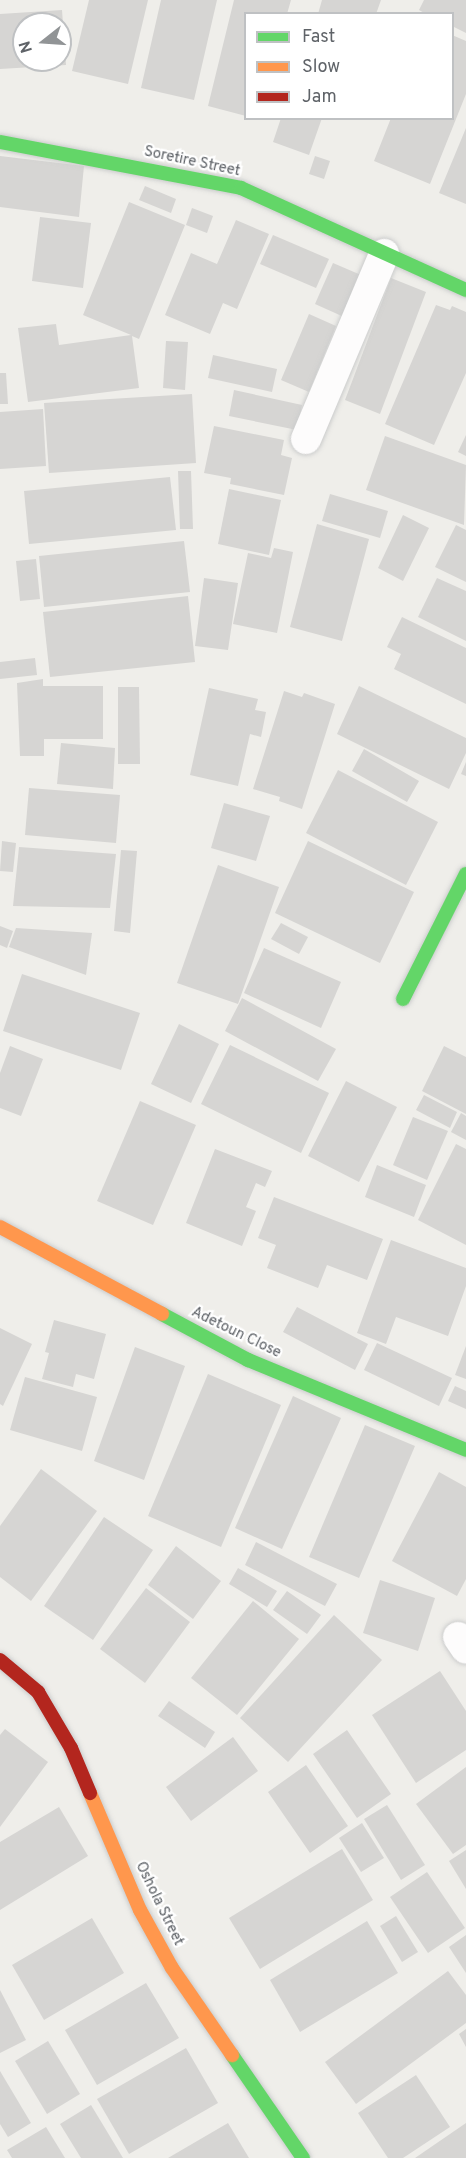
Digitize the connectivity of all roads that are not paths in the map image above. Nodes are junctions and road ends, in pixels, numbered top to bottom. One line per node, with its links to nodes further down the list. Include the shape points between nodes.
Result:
1 (0, 142): 2 (street, Soretire Street, via 241,188)
2 (384, 254): 3 (street, Soretire Street); 4 (street)
3 (466, 290)
4 (306, 439)
5 (466, 874): 6 (street)
6 (403, 999)
7 (0, 1227): 8 (street, Adetoun Close, via 249,1360)
8 (466, 1450)
9 (0, 1660): 10 (street, Oshola Street, via 38,1692 71,1748 140,1910 172,1968)
10 (303, 2158)

